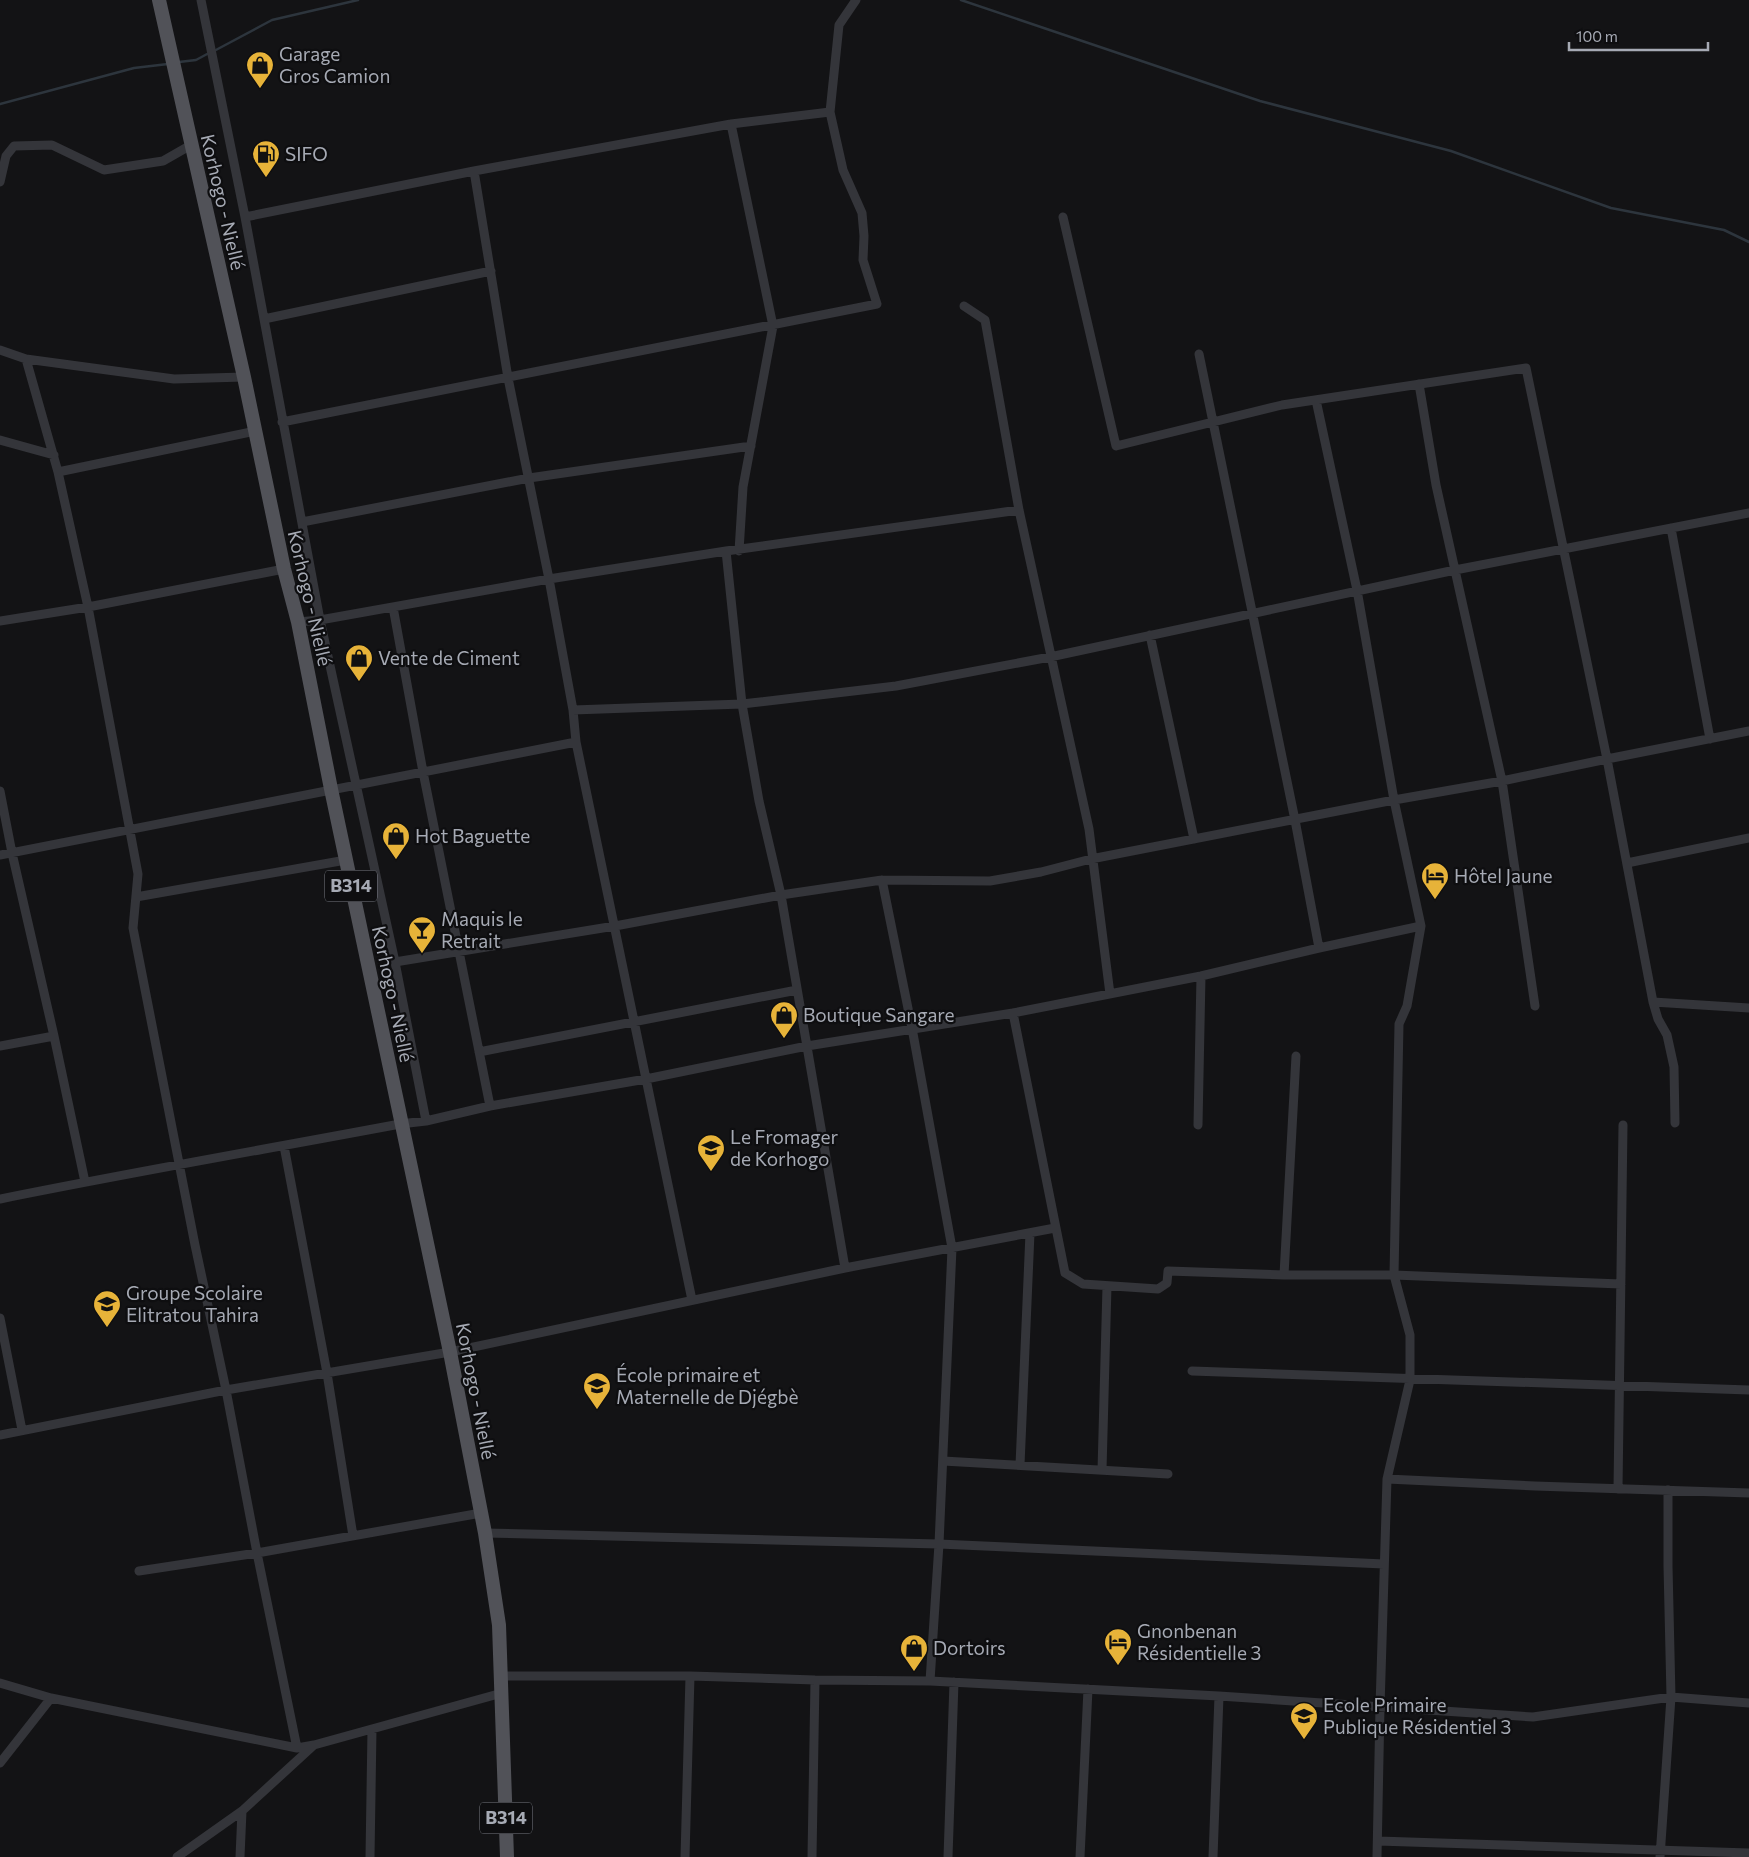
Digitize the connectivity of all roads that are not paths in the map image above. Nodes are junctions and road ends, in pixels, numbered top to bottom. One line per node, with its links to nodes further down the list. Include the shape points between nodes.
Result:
1 (158, 0): 6 (main road, Korhogo - Niellé / B314)
2 (201, 0): 10 (street)
3 (856, 0): 4 (street, via 838,25)
4 (830, 112): 5 (street); 14 (street, via 843,170 862,213 863,260 877,304)
5 (731, 124): 7 (street); 14 (street)
6 (190, 145): 8 (street, via 163,161 104,170 52,146 14,146 6,156); 18 (main road, Korhogo - Niellé / B314)
7 (474, 171): 10 (street); 11 (street)
8 (0, 182)
9 (1063, 217): 22 (street, via 1116,446)
10 (245, 218): 13 (street)
11 (492, 271): 13 (street); 19 (street)
12 (964, 306): 30 (street, via 985,320)
13 (264, 319): 23 (street)
14 (773, 326): 19 (street); 26 (street)
15 (0, 350): 17 (street)
16 (1199, 354): 22 (street)
17 (26, 359): 18 (street, via 174,379); 27 (street)
18 (244, 377): 24 (main road, Korhogo - Niellé / B314)
19 (508, 378): 23 (street); 29 (street)
20 (1419, 384): 21 (street); 34 (street, via 1526,368); 38 (street, via 1436,485)
21 (1316, 400): 22 (street); 40 (street)
22 (1213, 421): 43 (street)
23 (282, 422): 32 (street)
24 (256, 431): 28 (street); 37 (main road, Korhogo - Niellé / B314)
25 (0, 440): 27 (street)
26 (751, 446): 29 (street); 36 (street, via 742,487)
27 (54, 455): 28 (street)
28 (58, 472): 41 (street)
29 (529, 478): 32 (street); 39 (street)
30 (1020, 510): 36 (street); 48 (street)
31 (1749, 513): 33 (street)
32 (302, 522): 44 (street)
33 (1671, 528): 34 (street); 52 (street)
34 (1562, 549): 38 (street); 54 (street)
35 (726, 551): 36 (street); 39 (street); 49 (street)
36 (739, 551)
37 (284, 569): 41 (street); 46 (main road, Korhogo - Niellé / B314)
38 (1455, 570): 40 (street); 56 (street)
39 (549, 579): 42 (street); 50 (street)
40 (1357, 590): 43 (street); 60 (street)
41 (88, 607): 45 (street); 62 (street)
42 (393, 607): 44 (street); 55 (street)
43 (1252, 613): 47 (street); 61 (street)
44 (320, 620): 46 (street); 57 (street)
45 (0, 621)
46 (298, 622): 58 (main road, Korhogo - Niellé / B314)
47 (1150, 635): 48 (street); 64 (street)
48 (1050, 657): 49 (street, via 896,686); 67 (street, via 1089,829)
49 (742, 704): 50 (street); 71 (street)
50 (573, 710): 53 (street)
51 (1749, 732): 52 (street)
52 (1710, 739): 54 (street)
53 (576, 742): 55 (street); 73 (street)
54 (1607, 759): 56 (street); 69 (street)
55 (423, 772): 57 (street); 76 (street)
56 (1502, 781): 60 (street); 82 (street)
57 (356, 785): 58 (street); 77 (street)
58 (331, 789): 62 (street); 68 (main road, Korhogo - Niellé / B314)
59 (0, 791): 65 (street)
60 (1394, 800): 61 (street); 74 (street)
61 (1295, 820): 64 (street); 75 (street)
62 (129, 831): 65 (street); 72 (street, via 138,874)
63 (1749, 838): 69 (street)
64 (1194, 839): 67 (street)
65 (12, 853): 66 (street); 87 (street)
66 (0, 855)
67 (1091, 859): 70 (street, via 990,881); 80 (street)
68 (346, 860): 72 (street); 96 (main road, Korhogo - Niellé / B314)
69 (1627, 863): 81 (street)
70 (882, 880): 71 (street); 86 (street)
71 (781, 895): 73 (street); 79 (street)
72 (136, 897): 100 (street, via 132,928)
73 (615, 926): 76 (street); 85 (street)
74 (1421, 926): 75 (street); 108 (street, via 1407,1006 1399,1024)
75 (1319, 948): 78 (street)
76 (458, 951): 77 (street); 90 (street)
77 (394, 962): 94 (street)
78 (1201, 976): 80 (street); 97 (street)
79 (796, 990): 85 (street); 89 (street)
80 (1110, 994): 84 (street)
81 (1654, 1002): 83 (street); 95 (street, via 1658,1019 1667,1035 1674,1067)
82 (1535, 1006)
83 (1749, 1008)
84 (1013, 1013): 86 (street); 103 (street)
85 (634, 1021): 90 (street); 92 (street)
86 (912, 1028): 89 (street); 105 (street)
87 (54, 1036): 88 (street); 101 (street)
88 (0, 1046)
89 (807, 1046): 92 (street); 106 (street)
90 (479, 1052): 93 (street)
91 (1296, 1056): 107 (street)
92 (646, 1079): 93 (street); 111 (street)
93 (490, 1106): 94 (street)
94 (426, 1121): 96 (street)
95 (1675, 1123)
96 (400, 1124): 99 (street); 113 (main road, Korhogo - Niellé / B314)
97 (1198, 1125)
98 (1623, 1125): 109 (street)
99 (284, 1146): 100 (street); 115 (street)
100 (180, 1166): 101 (street); 118 (street)
101 (85, 1182): 102 (street)
102 (0, 1200)
103 (1055, 1228): 104 (street); 110 (street, via 1065,1273 1083,1284)
104 (1030, 1233): 105 (street); 123 (street)
105 (952, 1248): 106 (street); 122 (street)
106 (845, 1268): 111 (street)
107 (1284, 1275): 108 (street); 110 (street, via 1168,1270 1167,1283 1158,1288)
108 (1394, 1275): 109 (street); 116 (street, via 1410,1334)
109 (1621, 1284): 117 (street)
110 (1107, 1286): 124 (street)
111 (692, 1300): 113 (street)
112 (0, 1318): 120 (street)
113 (450, 1352): 115 (street); 130 (main road, Korhogo - Niellé / B314)
114 (1192, 1371): 116 (street)
115 (327, 1373): 118 (street); 132 (street)
116 (1410, 1380): 117 (street); 126 (street)
117 (1618, 1385): 119 (street); 127 (street)
118 (226, 1390): 120 (street); 134 (street)
119 (1749, 1390)
120 (22, 1430): 121 (street)
121 (0, 1435)
122 (943, 1461): 123 (street); 133 (street)
123 (1020, 1465): 124 (street)
124 (1102, 1470): 125 (street)
125 (1168, 1474)
126 (1386, 1479): 127 (street); 135 (street)
127 (1618, 1489): 128 (street)
128 (1668, 1490): 129 (street); 146 (street)
129 (1749, 1493)
130 (481, 1513): 131 (main road, Korhogo - Niellé / B314); 132 (street)
131 (485, 1533): 133 (street); 137 (main road, Korhogo - Niellé / B314, via 499,1625)
132 (354, 1536): 134 (street)
133 (939, 1544): 135 (street); 140 (street)
134 (257, 1553): 136 (street); 152 (street)
135 (1384, 1564): 149 (street)
136 (139, 1571)
137 (501, 1676): 138 (street); 144 (main road, Korhogo - Niellé / B314)
138 (690, 1676): 139 (street); 162 (street)
139 (816, 1680): 140 (street); 163 (street)
140 (930, 1681): 141 (street)
141 (954, 1682): 143 (street); 164 (street)
142 (0, 1683): 147 (street)
143 (1088, 1689): 145 (street); 165 (street)
144 (502, 1693): 150 (street); 161 (main road, Korhogo - Niellé / B314)
145 (1219, 1696): 149 (street); 166 (street)
146 (1671, 1697): 148 (street); 149 (street, via 1532,1717); 156 (street)
147 (51, 1698): 152 (street); 153 (street)
148 (1749, 1703)
149 (1380, 1707): 155 (street)
150 (372, 1729): 151 (street); 160 (street)
151 (314, 1745): 152 (street); 154 (street)
152 (297, 1748)
153 (0, 1763)
154 (242, 1810): 158 (street); 159 (street)
155 (1378, 1842): 156 (street); 167 (street)
156 (1660, 1853): 157 (street)
157 (1749, 1853)
158 (177, 1857)
159 (240, 1857)
160 (370, 1857)
161 (507, 1857)
162 (685, 1857)
163 (812, 1857)
164 (948, 1857)
165 (1080, 1857)
166 (1212, 1857)
167 (1378, 1857)

